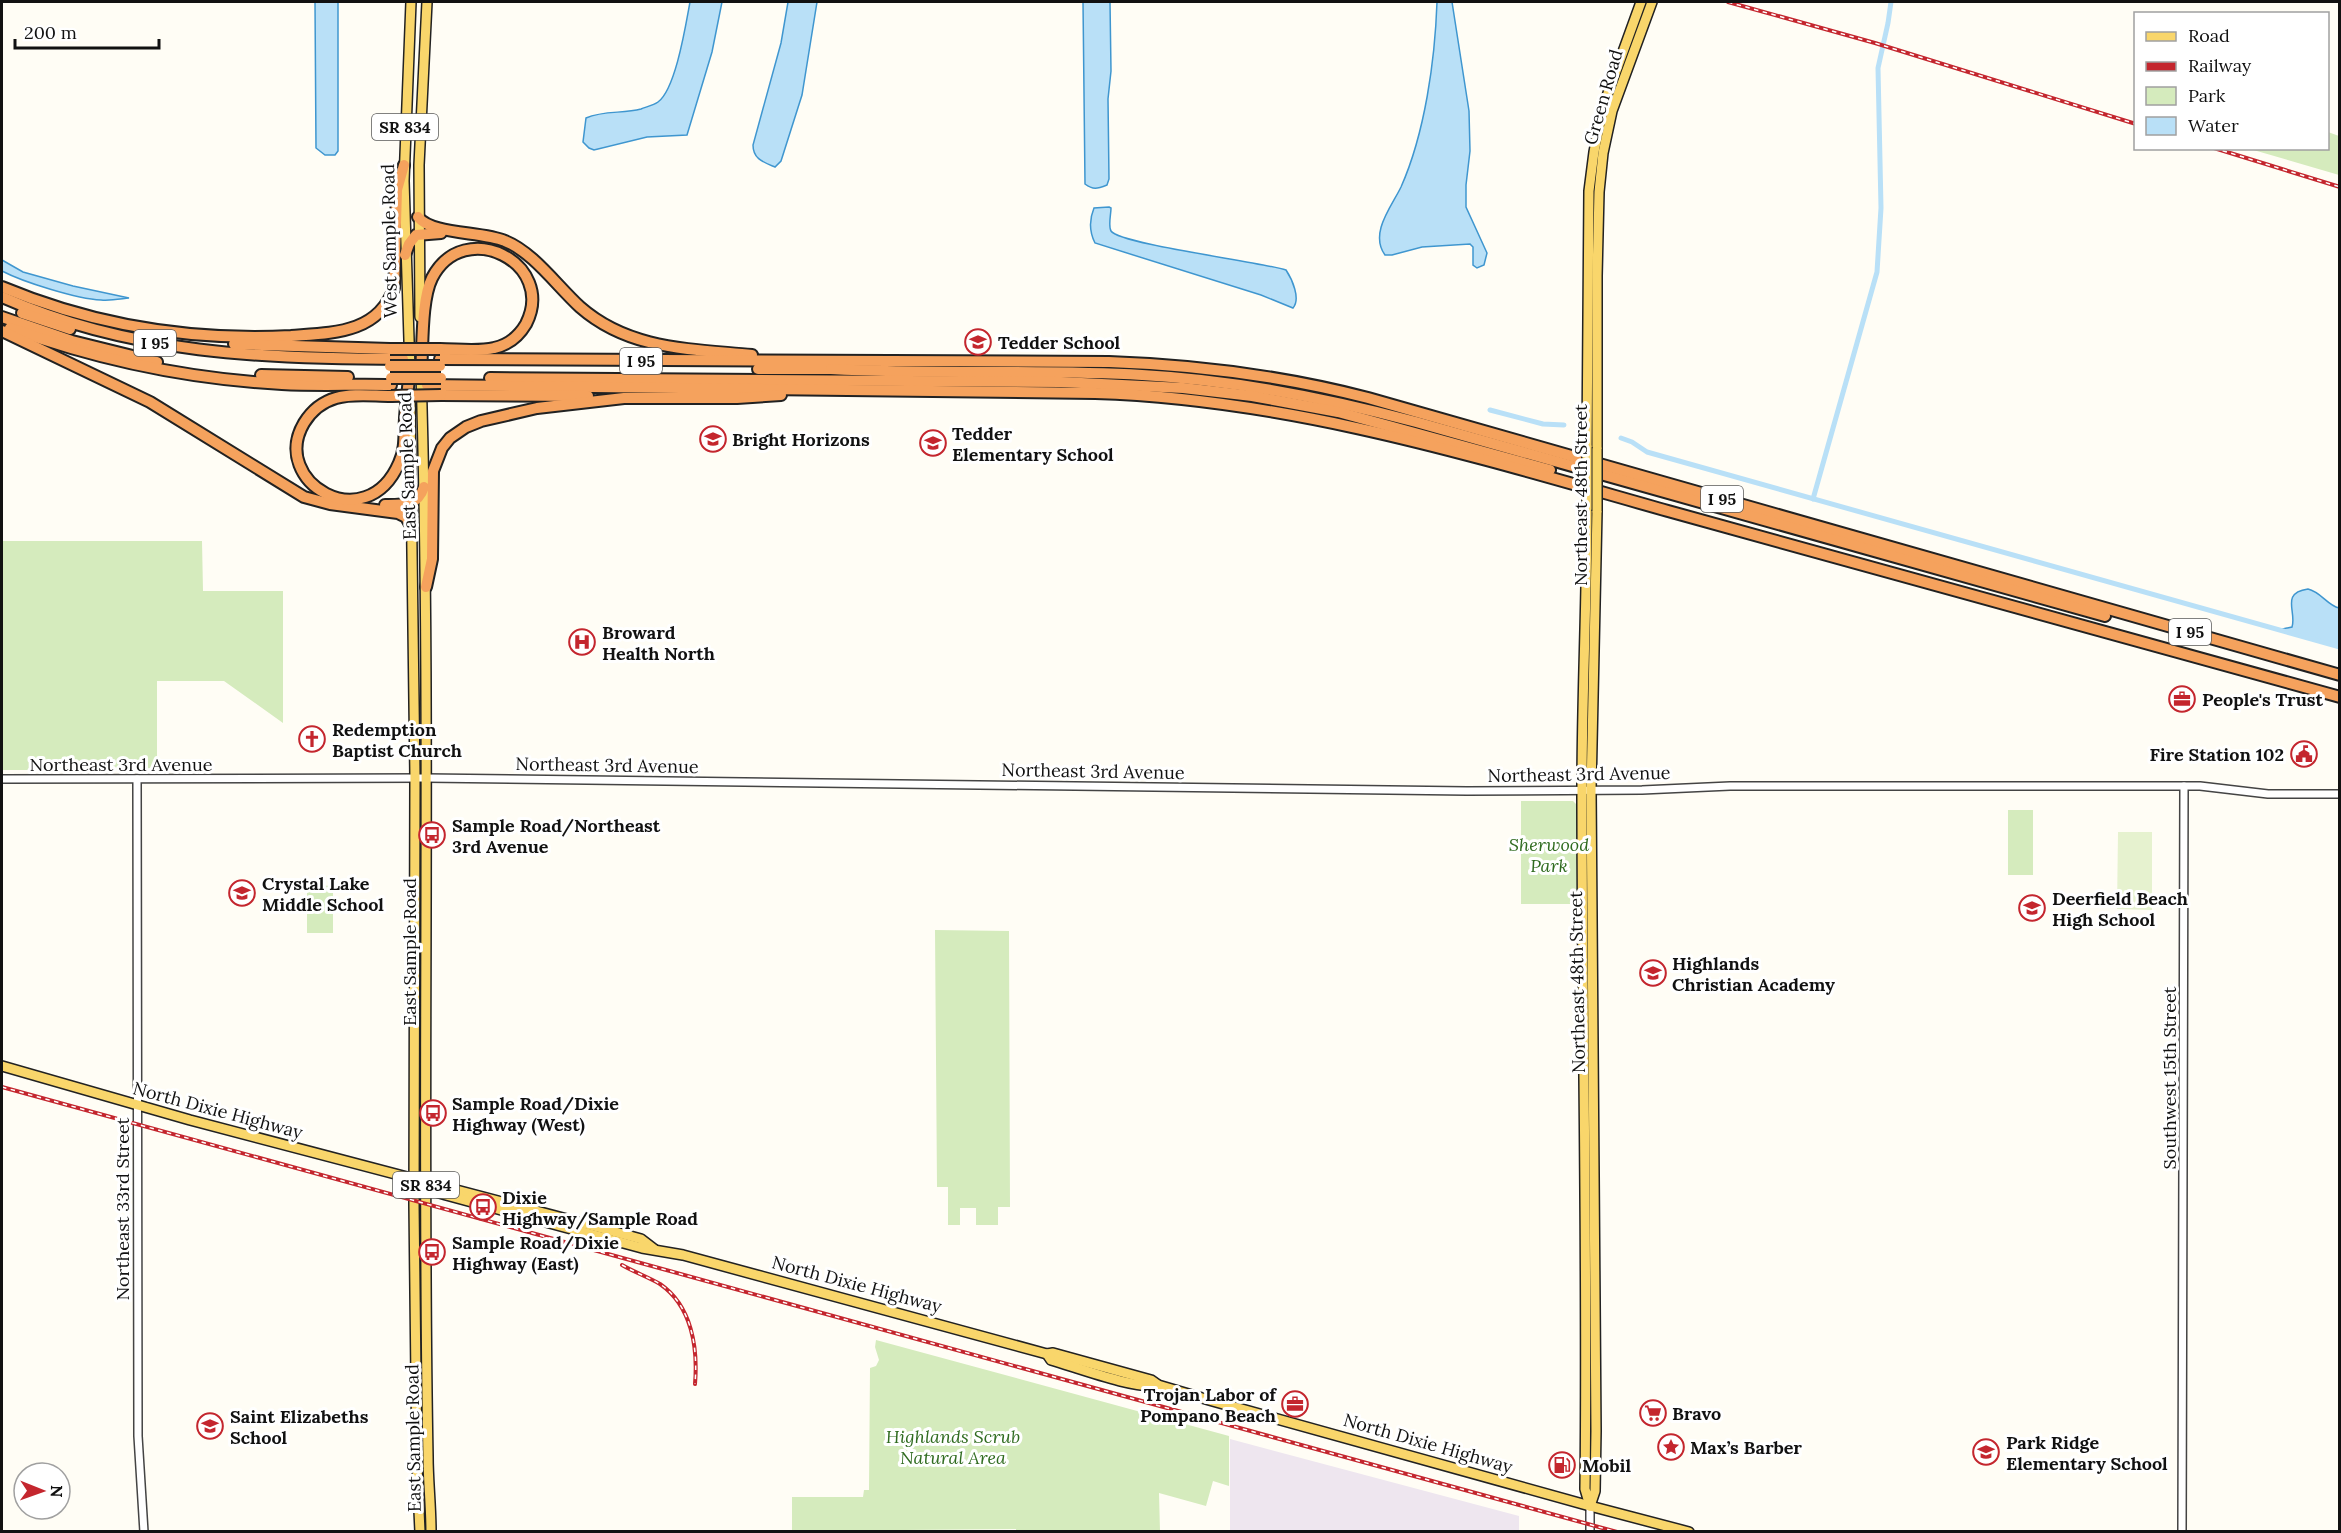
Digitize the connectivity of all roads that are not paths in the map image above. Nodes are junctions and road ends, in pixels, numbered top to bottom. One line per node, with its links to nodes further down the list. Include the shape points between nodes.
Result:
1 (411, 2): 5 (main road, West Sample Road / SR 834)
2 (427, 2): 6 (main road, West Sample Road / SR 834)
3 (1641, 2): 10 (main road, Green Road, via 1604,107 1594,152 1589,191)
4 (1652, 2): 10 (main road, Green Road, via 1612,111 1603,153)
5 (404, 165): 9 (main road, West Sample Road / SR 834); 17 (highway, via 397,190 395,284 386,303 370,320 352,330 331,333 249,338)
6 (418, 217): 7 (highway); 8 (main road, West Sample Road / SR 834)
7 (450, 231): 8 (highway); 20 (highway, via 511,243 596,320 637,340 668,348 826,357)
8 (418, 234): 9 (highway, via 411,239); 22 (main road, West Sample Road / SR 834)
9 (405, 255): 22 (main road, West Sample Road / SR 834)
10 (1592, 276): 44 (main road, Northeast 48th Street, bridge)
11 (2, 287): 17 (highway, via 104,320)
12 (2, 297): 18 (highway, I 95, via 80,325 183,348 262,357)
13 (2, 305): 18 (highway, via 104,339 183,355 262,364)
14 (2, 317): 24 (highway, via 90,346 176,366)
15 (2, 325): 24 (highway, I 95, via 80,351 176,373 283,384)
16 (2, 331): 32 (highway, via 150,402 296,493 323,503)
17 (178, 334): 18 (highway, via 247,346)
18 (390, 358): 19 (highway, I 95)
19 (440, 358): 20 (highway, I 95); 21 (highway); 22 (highway, via 496,348 521,331 530,313 531,295 526,278 514,261 496,251 478,248 461,252 441,264 427,294)
20 (842, 362): 29 (highway, I 95, via 1083,361 1179,365 1292,381)
21 (831, 369): 29 (highway, via 1152,370 1248,380 1382,408); 36 (highway, via 1135,374 1230,383 1314,397 1424,424)
22 (415, 372): 24 (highway, via 405,445 400,462 383,487 369,496 352,499 331,496 313,485 303,471 298,453 300,432 311,414 324,403); 30 (main road, East Sample Road / SR 834); 31 (main road, East Sample Road / SR 834)
23 (1131, 384): 25 (highway); 28 (highway); 37 (highway, via 1252,396 1388,424)
24 (391, 386): 25 (highway, bridge); 25 (highway, bridge)
25 (441, 386): 26 (highway, I 95); 27 (highway)
26 (860, 390): 27 (highway, via 736,398); 28 (highway, I 95, via 1095,393)
27 (624, 398): 34 (highway, via 537,408 481,421 450,438 433,471 432,559)
28 (1200, 400): 38 (highway, I 95, via 1320,419 1436,447)
29 (1405, 408): 35 (highway, I 95)
30 (424, 487): 31 (highway, via 421,496); 34 (main road, East Sample Road / SR 834)
31 (411, 503): 32 (highway); 33 (main road, East Sample Road / SR 834)
32 (358, 507): 33 (highway, via 401,514)
33 (411, 526): 39 (main road, East Sample Road / SR 834)
34 (426, 587): 40 (main road, East Sample Road / SR 834)
35 (2340, 675)
36 (2340, 682)
37 (2340, 690)
38 (2340, 697)
39 (416, 777): 40 (street, Northeast 3rd Avenue); 42 (street, Northeast 3rd Avenue); 48 (main road, East Sample Road / SR 834)
40 (426, 777): 44 (street, Northeast 3rd Avenue); 49 (main road, East Sample Road / SR 834)
41 (2, 779): 42 (street, Northeast 3rd Avenue)
42 (137, 779): 51 (street, Northeast 33rd Street)
43 (2184, 786): 44 (street, Northeast 3rd Avenue, via 1720,786); 45 (street, Northeast 3rd Avenue, via 2268,794); 66 (street, Southwest 15th Street)
44 (1587, 790): 46 (main road, Northeast 48th Street); 47 (main road, Northeast 48th Street)
45 (2340, 794)
46 (1582, 878): 47 (main road); 54 (main road, Northeast 48th Street)
47 (1592, 899): 56 (main road, Northeast 48th Street)
48 (416, 939): 49 (main road, via 420,970); 52 (main road, East Sample Road / SR 834)
49 (426, 976): 53 (main road, East Sample Road / SR 834)
50 (2, 1066): 51 (main road, North Dixie Highway)
51 (137, 1104): 52 (main road, North Dixie Highway); 61 (street, Northeast 33rd Street, via 138,1436)
52 (414, 1180): 53 (main road, North Dixie Highway); 55 (main road, East Sample Road / SR 834)
53 (426, 1184): 57 (main road, East Sample Road / SR 834); 60 (main road, North Dixie Highway, via 641,1239 656,1250 1152,1380 1158,1385)
54 (1586, 1273): 56 (main road, via 1593,1281); 60 (main road, Northeast 48th Street, via 1585,1489)
55 (416, 1328): 57 (main road); 58 (main road, East Sample Road / SR 834)
56 (1596, 1331): 60 (main road, Northeast 48th Street, via 1595,1491)
57 (427, 1341): 59 (main road, East Sample Road / SR 834)
58 (418, 1494): 59 (main road); 62 (main road, East Sample Road / SR 834)
59 (430, 1503): 63 (main road, East Sample Road / SR 834)
60 (1590, 1506): 64 (street, Northeast 48th Street); 65 (main road, North Dixie Highway)
61 (144, 1532)
62 (420, 1532)
63 (431, 1532)
64 (1590, 1532)
65 (1689, 1532)
66 (2182, 1532)

